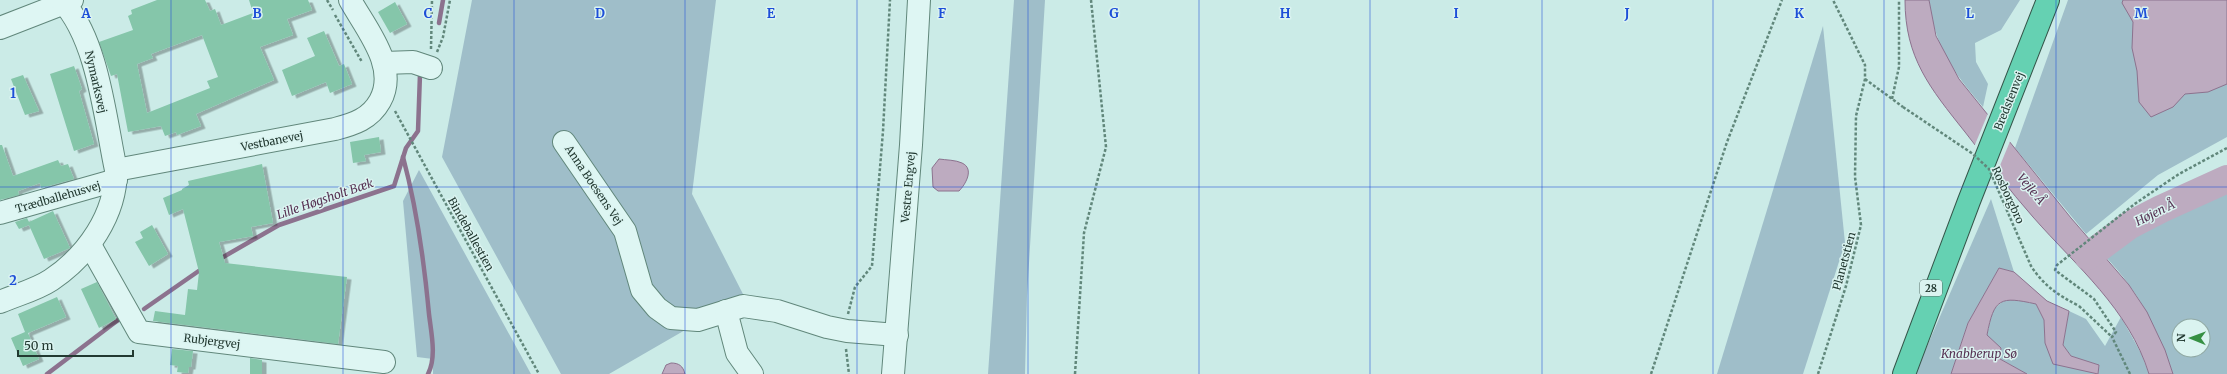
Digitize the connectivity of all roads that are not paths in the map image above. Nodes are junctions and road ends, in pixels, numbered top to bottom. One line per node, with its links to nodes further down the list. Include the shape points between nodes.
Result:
1 (350, 0): 6 (street, Vestbanevej)
2 (919, 0): 15 (street, Vestre Engvej)
3 (2048, 0): 10 (highway, Bredstenvej / 28)
4 (66, 1): 5 (street); 9 (street, Nymarksvej, via 83,32 92,58)
5 (0, 28)
6 (374, 64): 7 (street, via 413,62); 9 (street, Vestbanevej, via 387,79 384,93 376,108 365,119 349,126)
7 (431, 68)
8 (564, 142): 14 (street, Anna Boesens Vej, via 625,231 642,290 657,308 671,318 698,320)
9 (116, 175): 11 (street, Trædballehusvej); 12 (street, via 102,226)
10 (1969, 201): 19 (highway, Bredstenvej / 28); 20 (highway, Bredstenvej / 28)
11 (0, 213)
12 (90, 245): 13 (street, via 76,261 50,281); 16 (street, Rubjergvej, via 139,332)
13 (0, 302)
14 (726, 311): 15 (street, Anna Boesens Vej, via 743,306 777,311 847,331); 17 (street, via 737,353)
15 (896, 335): 18 (street, Vestre Engvej)
16 (384, 362)
17 (752, 374)
18 (893, 374)
19 (1893, 374)
20 (1904, 374)

